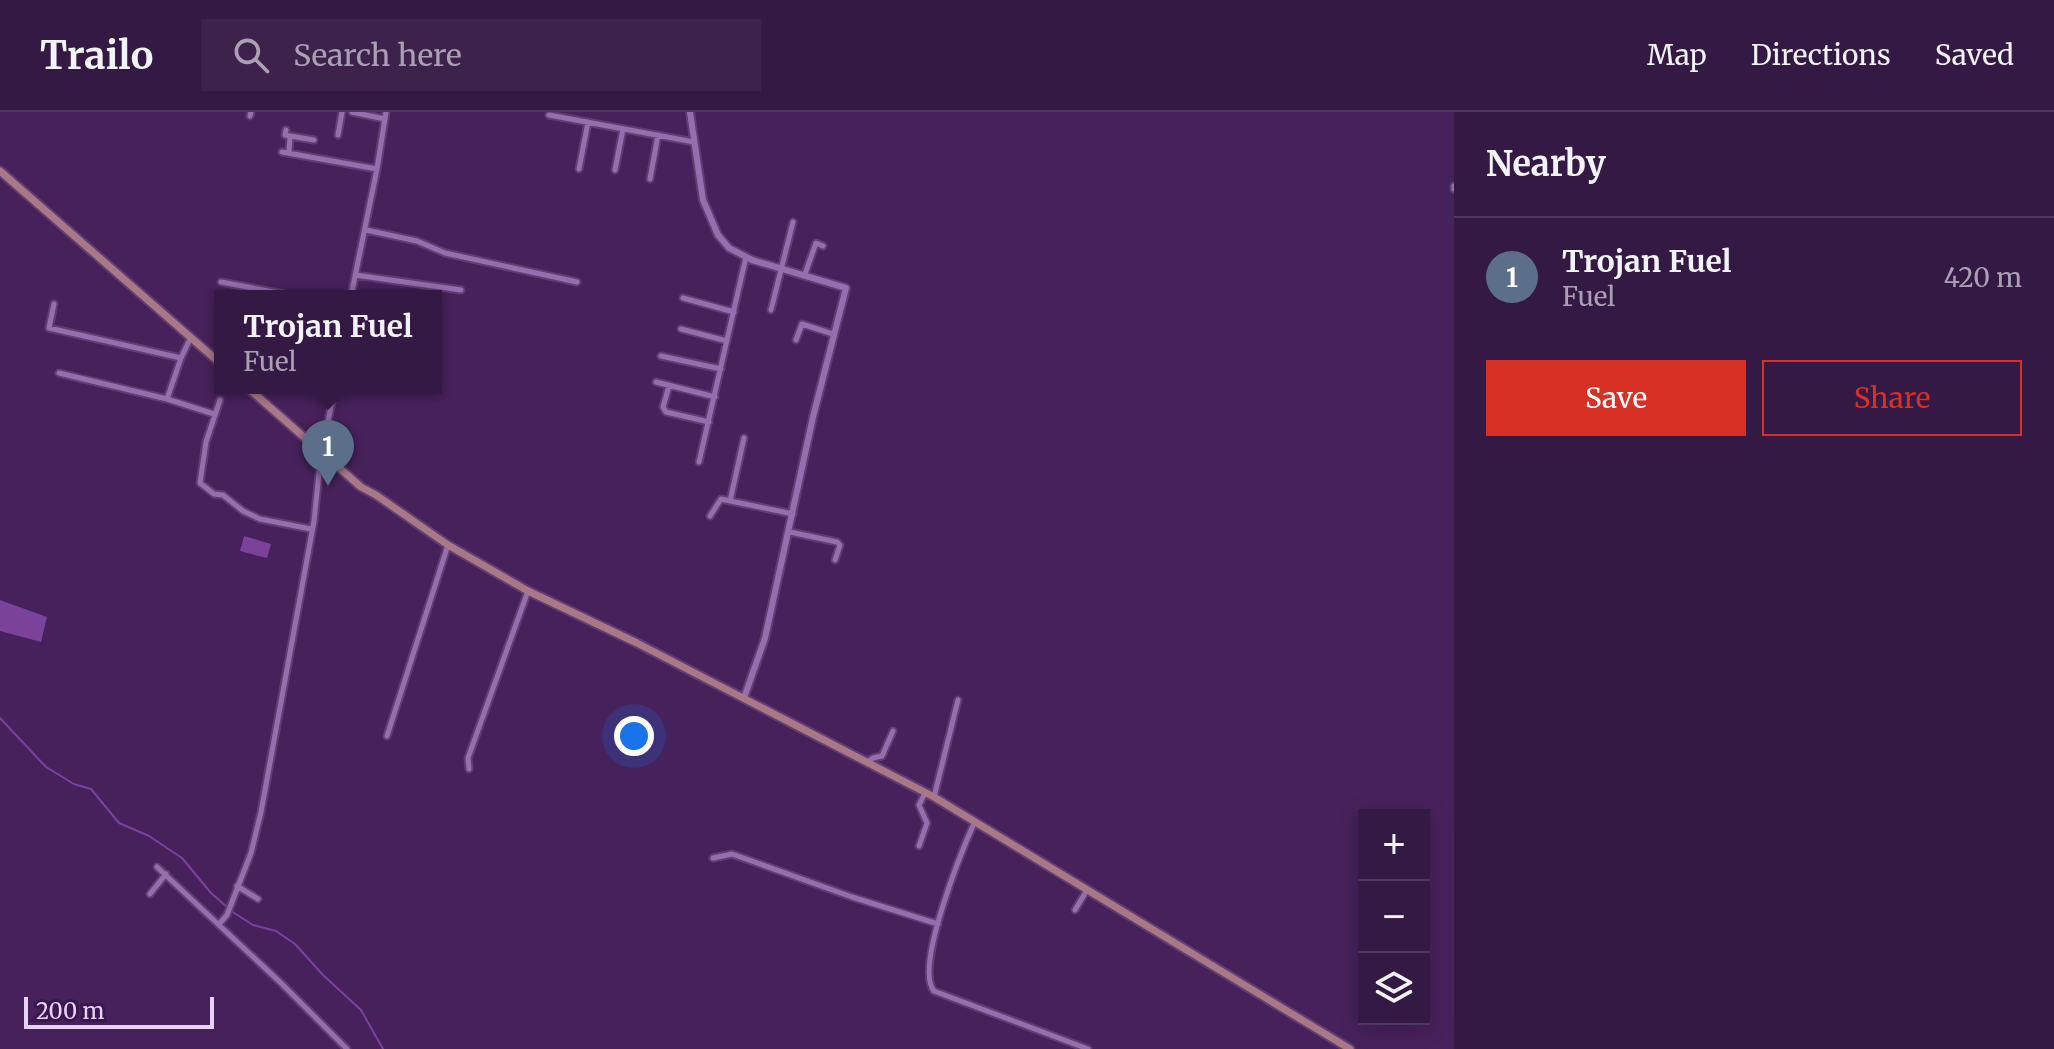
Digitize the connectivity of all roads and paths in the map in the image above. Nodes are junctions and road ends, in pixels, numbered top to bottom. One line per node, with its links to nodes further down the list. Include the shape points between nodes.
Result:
1 (342, 112): 8 (street)
2 (352, 112): 4 (street)
3 (690, 112): 11 (street)
4 (386, 115): 14 (street)
5 (549, 115): 6 (street)
6 (588, 122): 7 (street); 15 (street)
7 (623, 129): 9 (street); 16 (street)
8 (338, 135)
9 (658, 135): 11 (street); 18 (street)
10 (314, 140): 13 (street, via 288,133)
11 (694, 142): 22 (street, via 703,200 718,235)
12 (282, 152): 13 (street)
13 (289, 154): 14 (street)
14 (377, 169): 20 (street)
15 (579, 169)
16 (615, 170)
17 (0, 171): 37 (main road)
18 (650, 179)
19 (793, 222): 23 (street)
20 (366, 230): 25 (street); 27 (street)
21 (823, 246): 24 (street, via 816,243)
22 (746, 257): 23 (street); 34 (street)
23 (782, 269): 24 (street); 33 (street)
24 (805, 274): 36 (street, via 846,288)
25 (355, 275): 29 (street); 30 (street)
26 (221, 282): 28 (street)
27 (577, 282)
28 (263, 290)
29 (352, 290)
30 (461, 290)
31 (683, 298): 34 (street)
32 (54, 304): 41 (street, via 49,328)
33 (771, 310)
34 (734, 312): 39 (street)
35 (681, 329): 39 (street)
36 (833, 334): 38 (street, via 802,324); 58 (street)
37 (191, 337): 41 (street); 42 (main road)
38 (796, 340)
39 (727, 341): 43 (street)
40 (661, 356): 43 (street)
41 (181, 358): 50 (street)
42 (214, 358)
43 (721, 369): 49 (street)
44 (59, 373): 50 (street)
45 (656, 382): 46 (street)
46 (669, 386): 49 (street); 53 (street, via 666,412)
47 (255, 394): 55 (main road)
48 (334, 394): 55 (street)
49 (715, 397): 53 (street)
50 (167, 399): 52 (street)
51 (220, 400): 52 (street)
52 (214, 414): 60 (street, via 200,483 260,519)
53 (709, 422): 56 (street)
54 (744, 438): 57 (street)
55 (321, 454): 60 (street); 62 (main road)
56 (699, 462)
57 (730, 501): 58 (street); 59 (street, via 721,499)
58 (793, 514): 61 (street)
59 (710, 516)
60 (311, 529): 78 (street, via 263,803)
61 (790, 532): 63 (street, via 837,542); 65 (street, via 765,638)
62 (448, 545): 64 (main road); 68 (street)
63 (835, 560)
64 (528, 591): 65 (main road); 70 (street, via 468,758)
65 (744, 698): 69 (main road)
66 (958, 700): 72 (street)
67 (893, 731): 69 (street, via 882,756)
68 (387, 736)
69 (867, 762): 71 (main road)
70 (469, 769)
71 (925, 793): 72 (main road); 74 (street, via 919,805 927,823)
72 (934, 797): 73 (main road)
73 (975, 821): 79 (main road); 84 (street)
74 (919, 846)
75 (713, 858): 84 (street, via 732,854)
76 (157, 867): 77 (street)
77 (166, 874): 80 (street); 83 (street)
78 (237, 886): 81 (street); 83 (street)
79 (1087, 889): 82 (street); 87 (main road)
80 (150, 894)
81 (258, 899)
82 (1075, 910)
83 (219, 924): 85 (street)
84 (938, 924): 86 (street, via 927,974 934,991)
85 (347, 1049)
86 (1088, 1049)
87 (1350, 1049)

